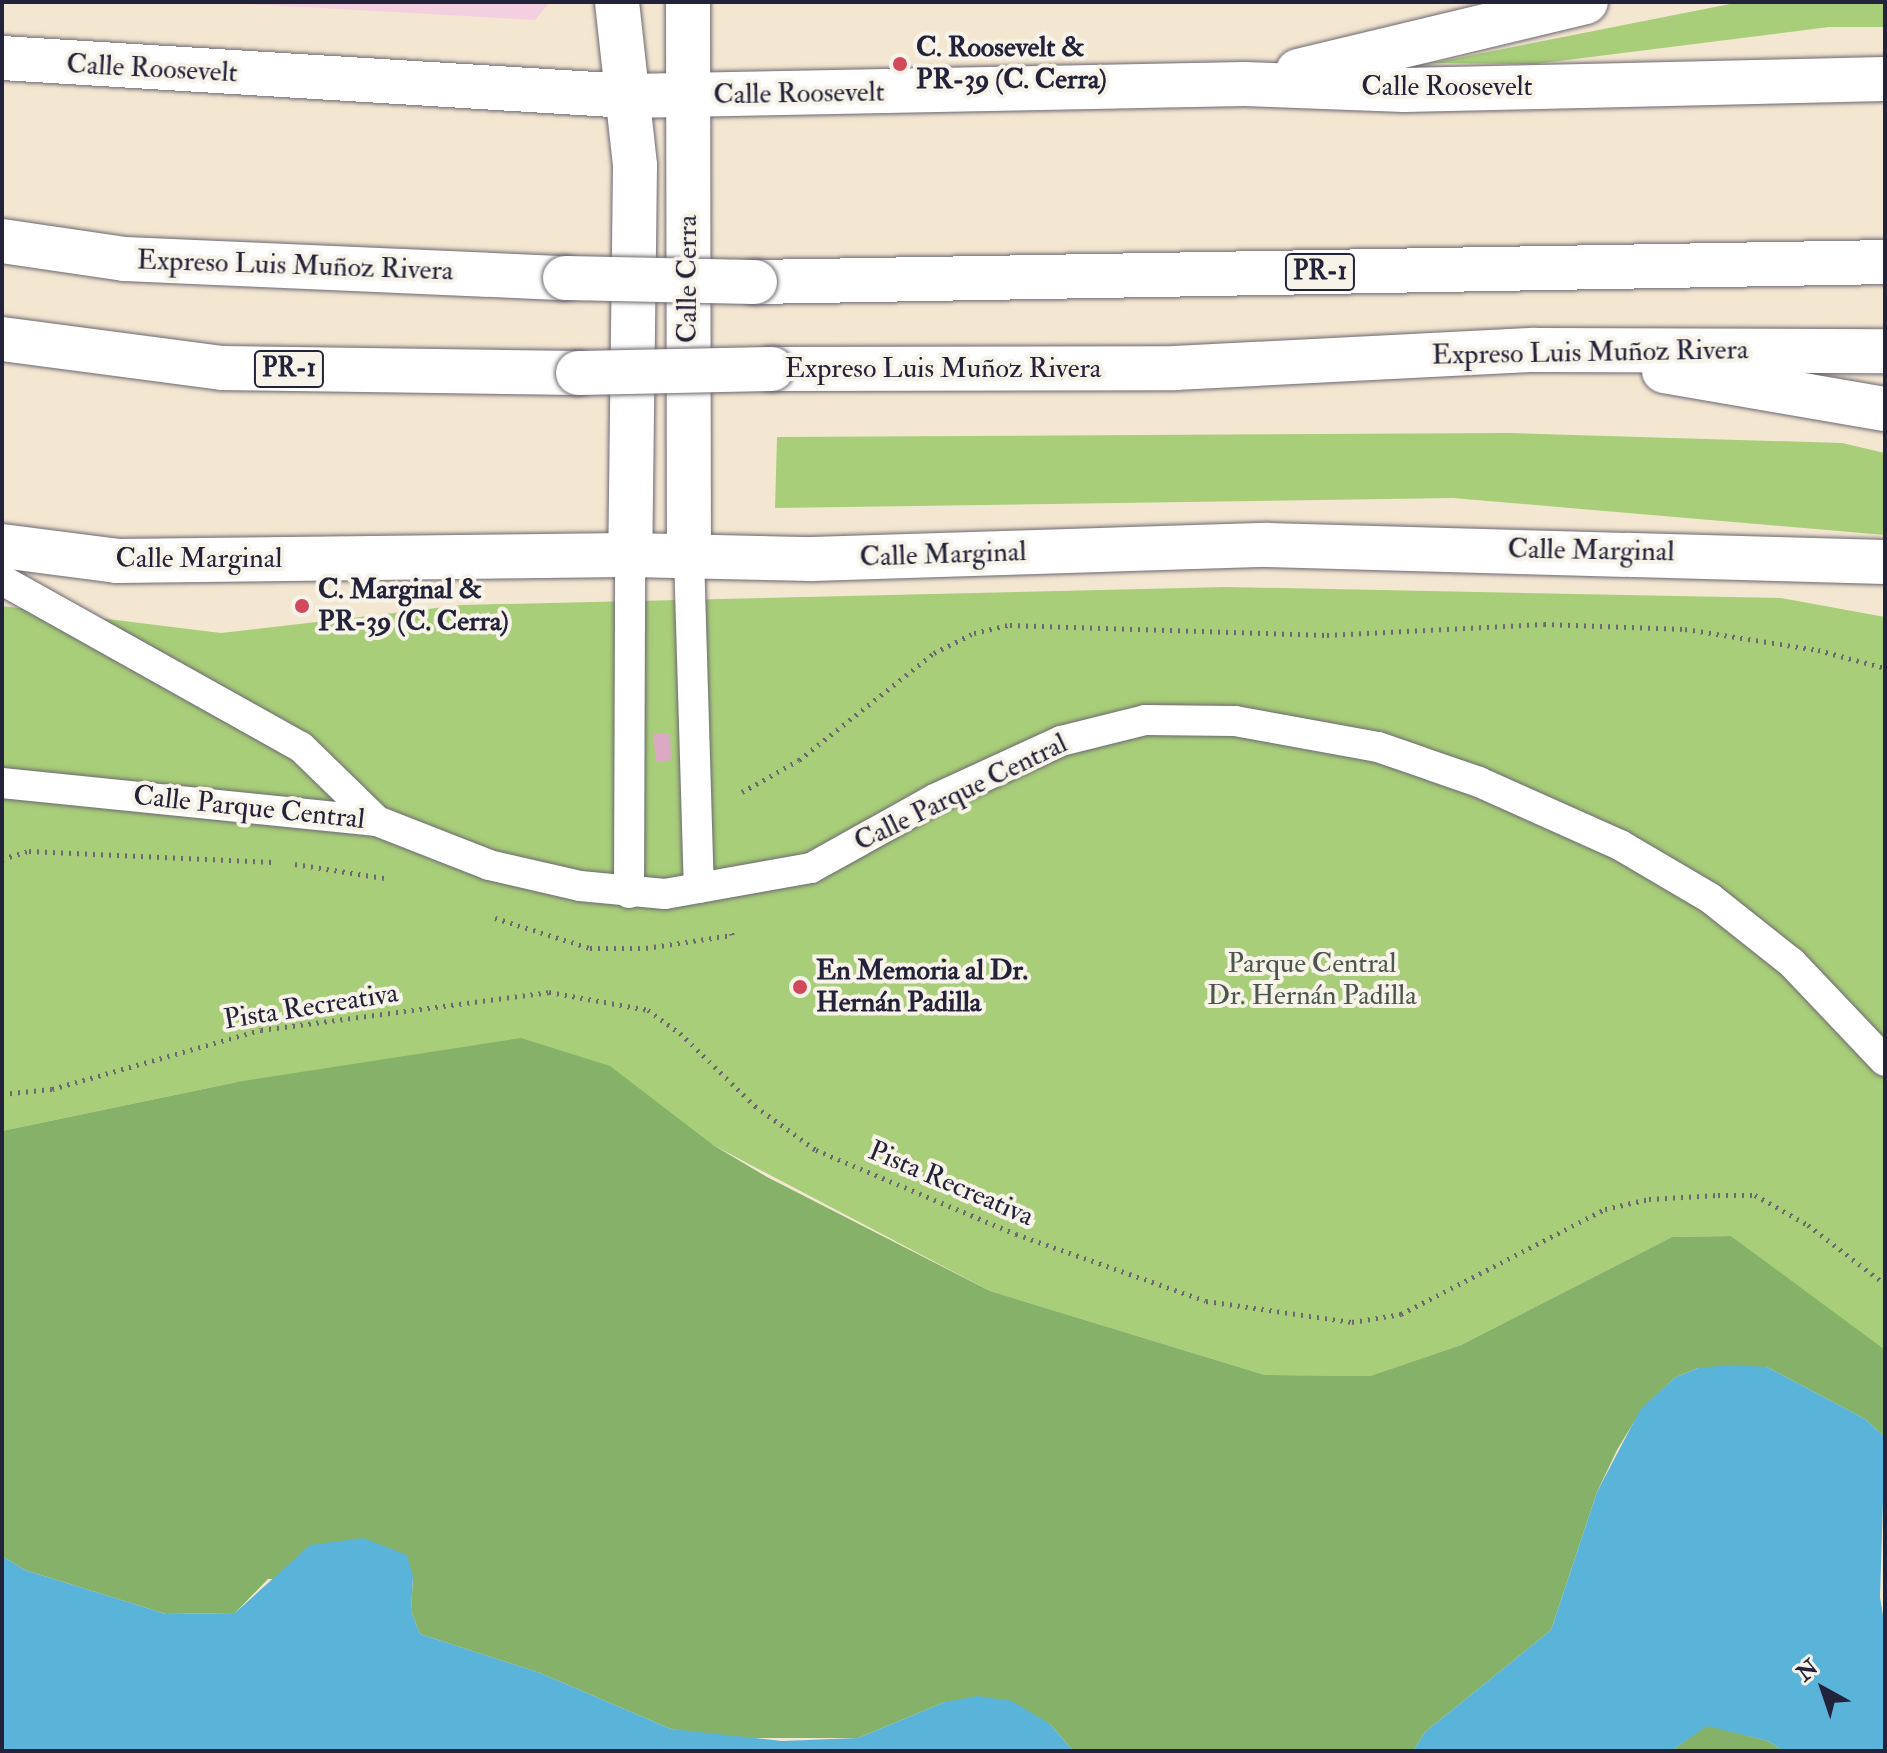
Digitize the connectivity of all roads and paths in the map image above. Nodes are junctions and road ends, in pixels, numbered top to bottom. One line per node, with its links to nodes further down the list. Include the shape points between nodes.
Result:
1 (617, 2): 8 (main road, Calle Cerra)
2 (688, 2): 9 (main road, Calle Cerra)
3 (1586, 2): 4 (main road)
4 (1531, 8): 7 (main road)
5 (2, 58): 8 (main road, Calle Roosevelt)
6 (1885, 79): 7 (main road, Calle Roosevelt, via 1404,90)
7 (1245, 84): 9 (main road, Calle Roosevelt)
8 (629, 96): 9 (main road, Calle Roosevelt); 17 (main road, Calle Cerra, via 635,166)
9 (691, 96): 18 (main road, Calle Cerra)
10 (2, 241): 11 (main road, Expreso Luis Muñoz Rivera / PR-1, bridge, via 125,259 755,282)
11 (1877, 260)
12 (2, 339): 13 (main road, Expreso Luis Muñoz Rivera / PR-1, bridge, via 222,368 578,373 1175,368)
13 (1535, 350): 14 (main road, Expreso Luis Muñoz Rivera / PR-1); 15 (main road)
14 (1885, 351)
15 (1885, 409)
16 (2, 546): 17 (main road, Calle Marginal, via 117,561)
17 (630, 555): 18 (main road, Calle Marginal); 24 (lane)
18 (689, 556): 19 (main road, Calle Marginal, via 812,559 1267,545); 23 (lane)
19 (1885, 562)
20 (2, 580): 22 (lane, via 301,747)
21 (2, 783): 22 (lane, Calle Parque Central)
22 (377, 821): 24 (lane, Calle Parque Central, via 489,865)
23 (699, 888): 24 (lane, Calle Parque Central); 25 (lane, Calle Parque Central, via 811,868 935,799 1061,741 1145,720 1235,721 1378,747 1479,782 1620,845 1710,898 1792,963)
24 (629, 893)
25 (1885, 1061)
26 (2, 1094): 27 (path, Pista Recreativa, via 52,1089 261,1030 549,992 648,1010 680,1033 755,1106 816,1150 1016,1234 1206,1301 1352,1322 1401,1314 1605,1209 1649,1199 1718,1195 1755,1195 1808,1225)
27 (1885, 1284)

